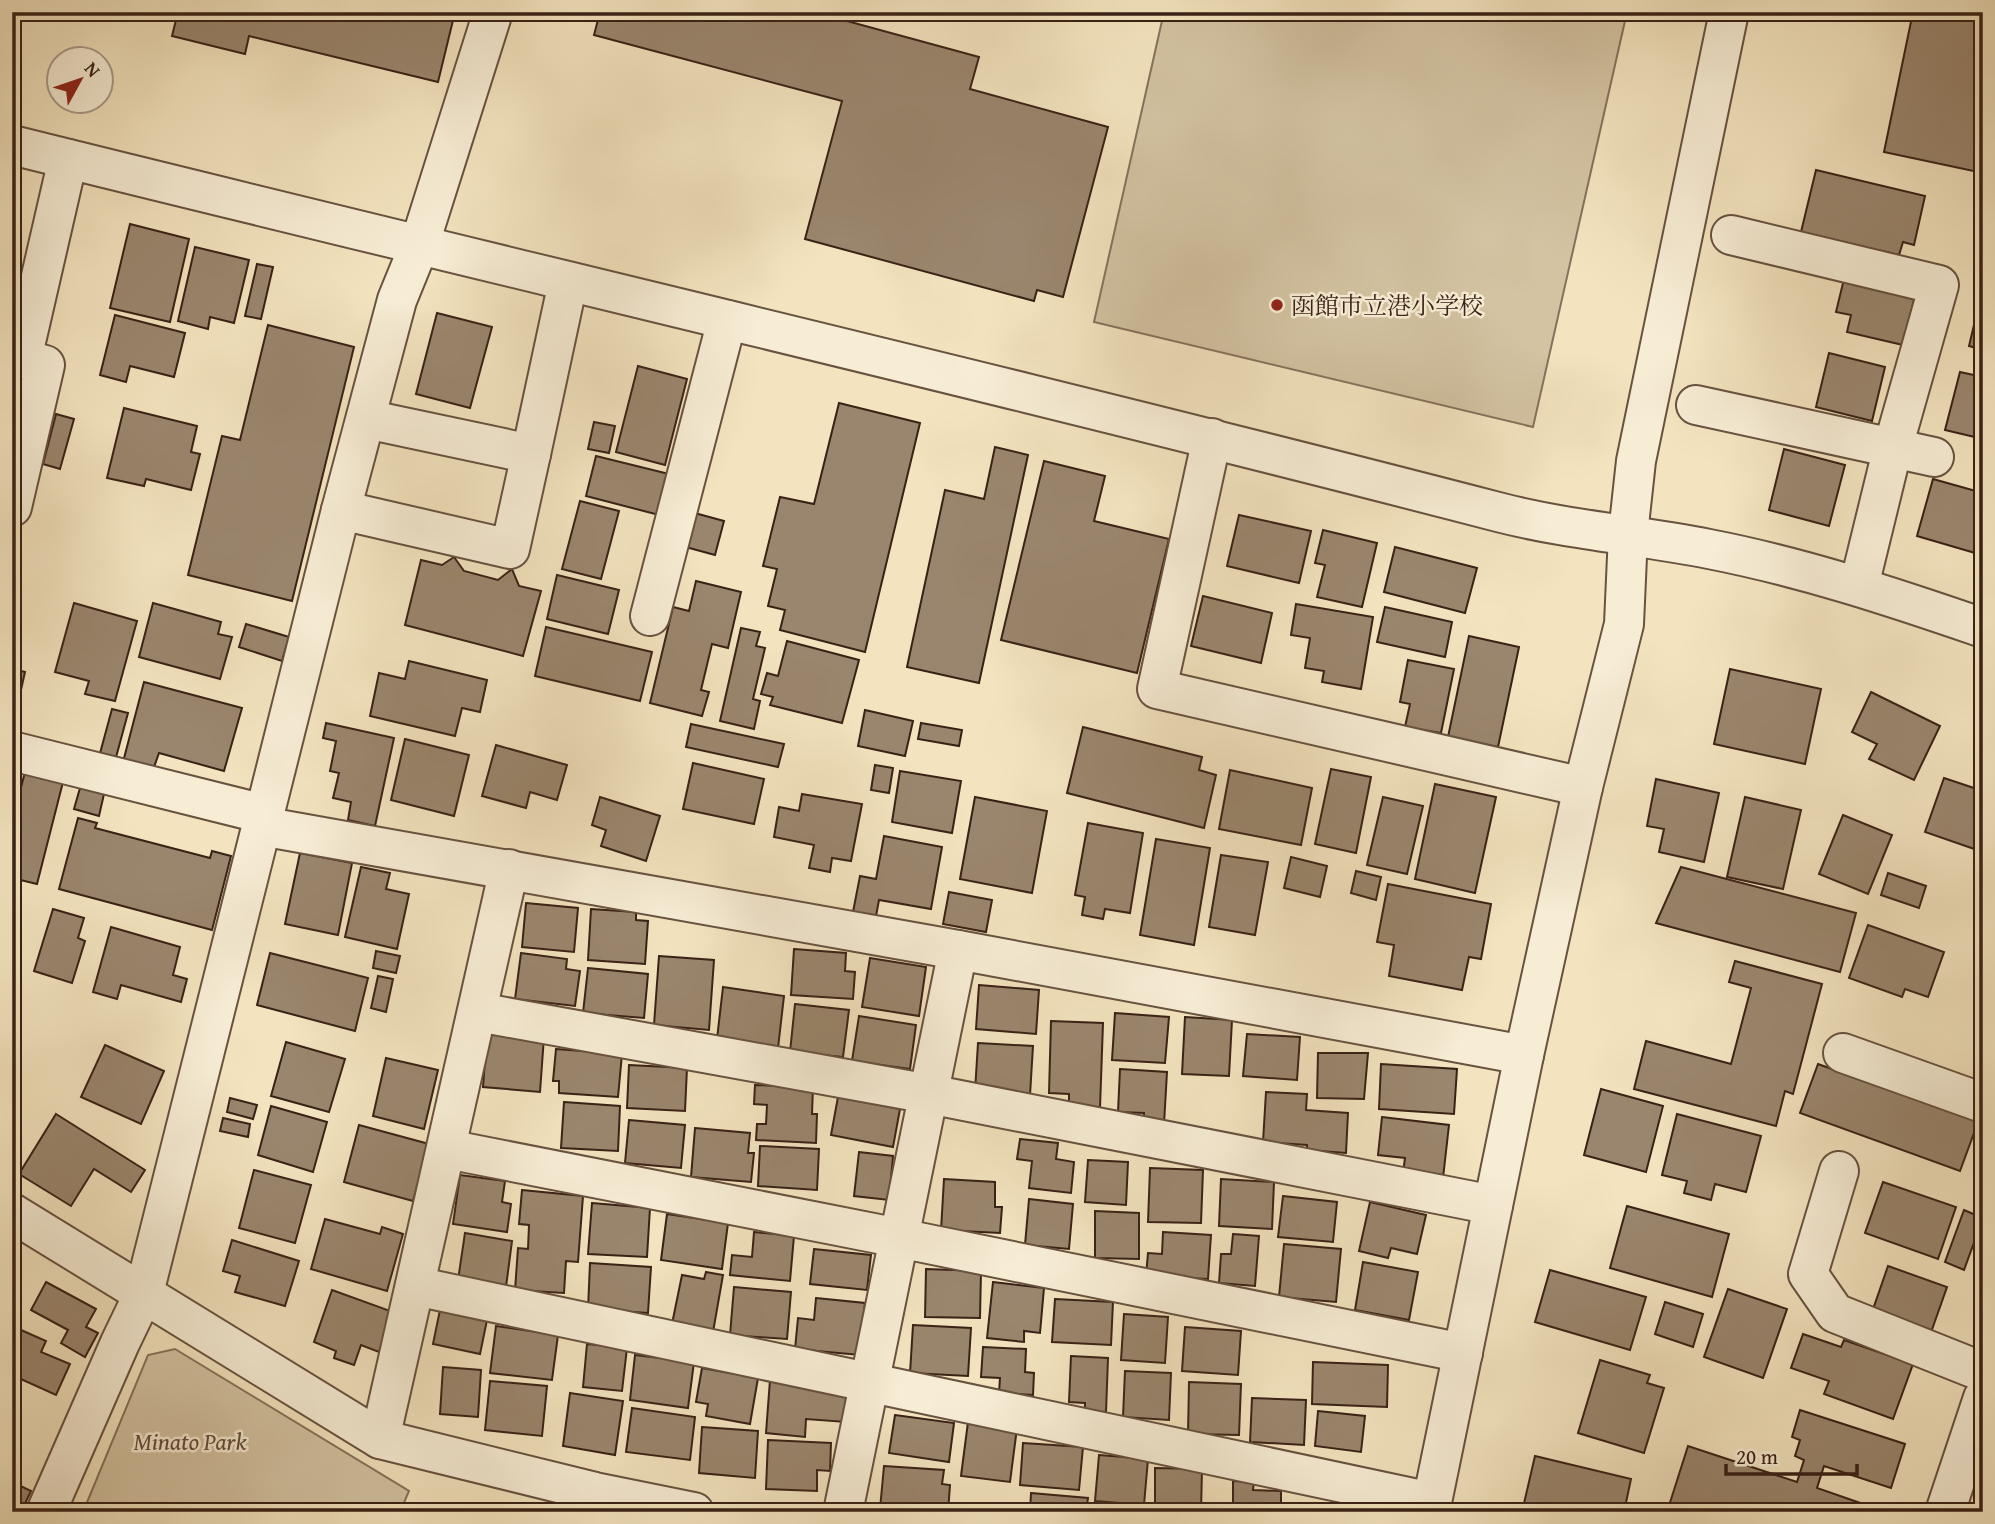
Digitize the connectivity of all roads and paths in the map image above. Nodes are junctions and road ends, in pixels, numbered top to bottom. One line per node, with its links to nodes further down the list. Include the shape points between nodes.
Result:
1 (493, 12): 6 (street)
2 (1729, 12): 18 (street, via 1636,461)
3 (12, 145): 4 (street)
4 (68, 159): 6 (street); 9 (street)
5 (1731, 235): 13 (street, via 1939,285)
6 (419, 246): 7 (street); 11 (street, via 397,300)
7 (568, 282): 8 (street); 14 (street)
8 (727, 320): 12 (street); 20 (street)
9 (17, 358): 16 (street, via 45,365)
10 (1696, 405): 13 (street)
11 (366, 419): 14 (street); 17 (street)
12 (1212, 438): 18 (street, via 1542,524); 23 (street, via 1157,690)
13 (1893, 447): 15 (street); 19 (street)
14 (531, 454): 17 (street, via 510,549)
15 (1934, 457)
16 (12, 507)
17 (341, 510): 24 (street)
18 (1628, 534): 19 (street); 23 (street, via 1625,624)
19 (1859, 586): 21 (street)
20 (650, 616)
21 (1983, 628)
22 (12, 751): 24 (street)
23 (1583, 787): 29 (street)
24 (262, 820): 25 (street); 38 (street)
25 (509, 869): 26 (street); 27 (street)
26 (958, 950): 29 (street); 30 (street)
27 (478, 1012): 30 (street); 32 (street)
28 (1843, 1052): 31 (street)
29 (1524, 1055): 34 (street)
30 (929, 1094): 34 (street); 36 (street)
31 (1983, 1103)
32 (447, 1149): 36 (street); 37 (street)
33 (1839, 1171): 40 (street, via 1808,1274 1835,1313)
34 (1493, 1205): 39 (street)
35 (12, 1213): 38 (street)
36 (899, 1238): 39 (street); 41 (street)
37 (415, 1286): 41 (street); 43 (street)
38 (145, 1293): 43 (street); 45 (street)
39 (1463, 1353): 44 (street)
40 (1983, 1372)
41 (870, 1383): 44 (street); 47 (street)
42 (1983, 1398): 48 (street)
43 (380, 1439): 46 (street)
44 (1431, 1507)
45 (46, 1512)
46 (694, 1512)
47 (843, 1512)
48 (1945, 1512)

